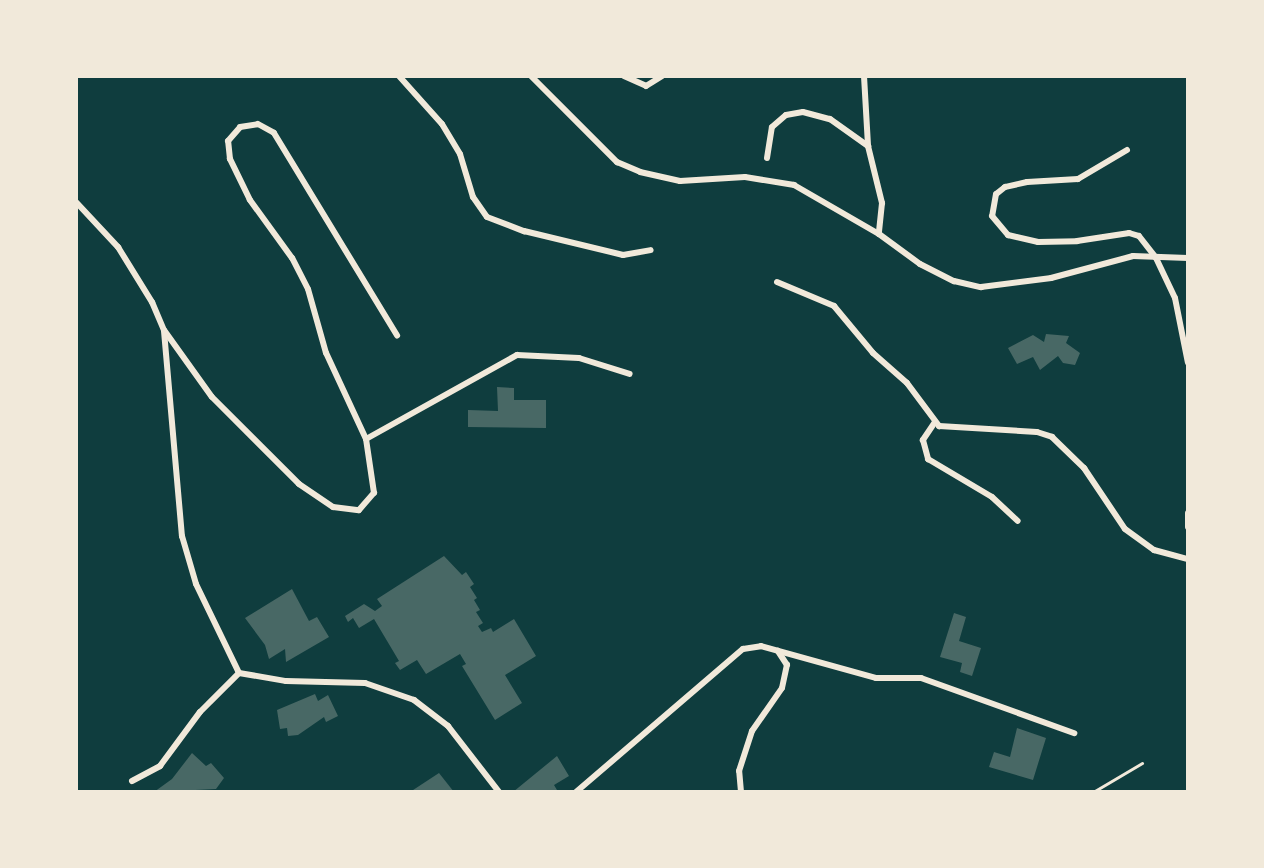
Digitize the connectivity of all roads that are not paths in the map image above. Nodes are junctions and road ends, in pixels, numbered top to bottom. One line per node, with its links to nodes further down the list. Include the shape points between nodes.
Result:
1 (399, 76): 11 (street, via 442,124 460,154 473,197 487,217 515,228 623,255)
2 (531, 76): 10 (street, via 617,162 680,181 745,177 794,185)
3 (624, 76): 4 (street, via 645,86)
4 (662, 76)
5 (864, 76): 6 (street)
6 (868, 146): 8 (street, via 830,119 803,112 786,115 772,127); 10 (street, via 882,203)
7 (1127, 150): 12 (street, via 1096,172 1078,179 1005,187 996,194 992,216 1008,235 1038,242 1129,233 1139,236)
8 (767, 158)
9 (76, 201): 15 (street, via 124,256)
10 (879, 234): 12 (street, via 920,264 954,281 981,287 1051,278 1133,256)
11 (651, 250)
12 (1156, 258): 13 (street); 17 (street, via 1175,298)
13 (1188, 258)
14 (777, 282): 19 (street, via 834,306 866,346 907,383)
15 (164, 330): 20 (street, via 212,396 315,498 350,511 369,503 375,479); 26 (street, via 182,536 196,584)
16 (397, 335): 20 (street, via 274,133 258,124 240,127 228,141 230,159 250,200 292,258 308,289 326,352)
17 (1188, 363)
18 (630, 374): 20 (street, via 579,358 517,356)
19 (935, 422): 22 (street, via 923,440 928,459 992,497); 24 (street, via 945,429 1037,432 1052,437 1084,468 1125,529 1154,550)
20 (366, 438)
21 (1188, 513): 23 (street)
22 (1018, 521)
23 (1188, 527)
24 (1188, 559)
25 (778, 650): 27 (street, via 876,678 921,678); 31 (street, via 760,646 743,649); 32 (street, via 787,665 782,688 752,731 739,771)
26 (239, 673): 29 (street, via 200,712 160,766); 30 (street, via 286,681 365,684 414,700 448,726)
27 (1074, 733)
28 (1142, 763): 33 (lane)
29 (132, 781)
30 (499, 792)
31 (576, 792)
32 (741, 792)
33 (1093, 792)

